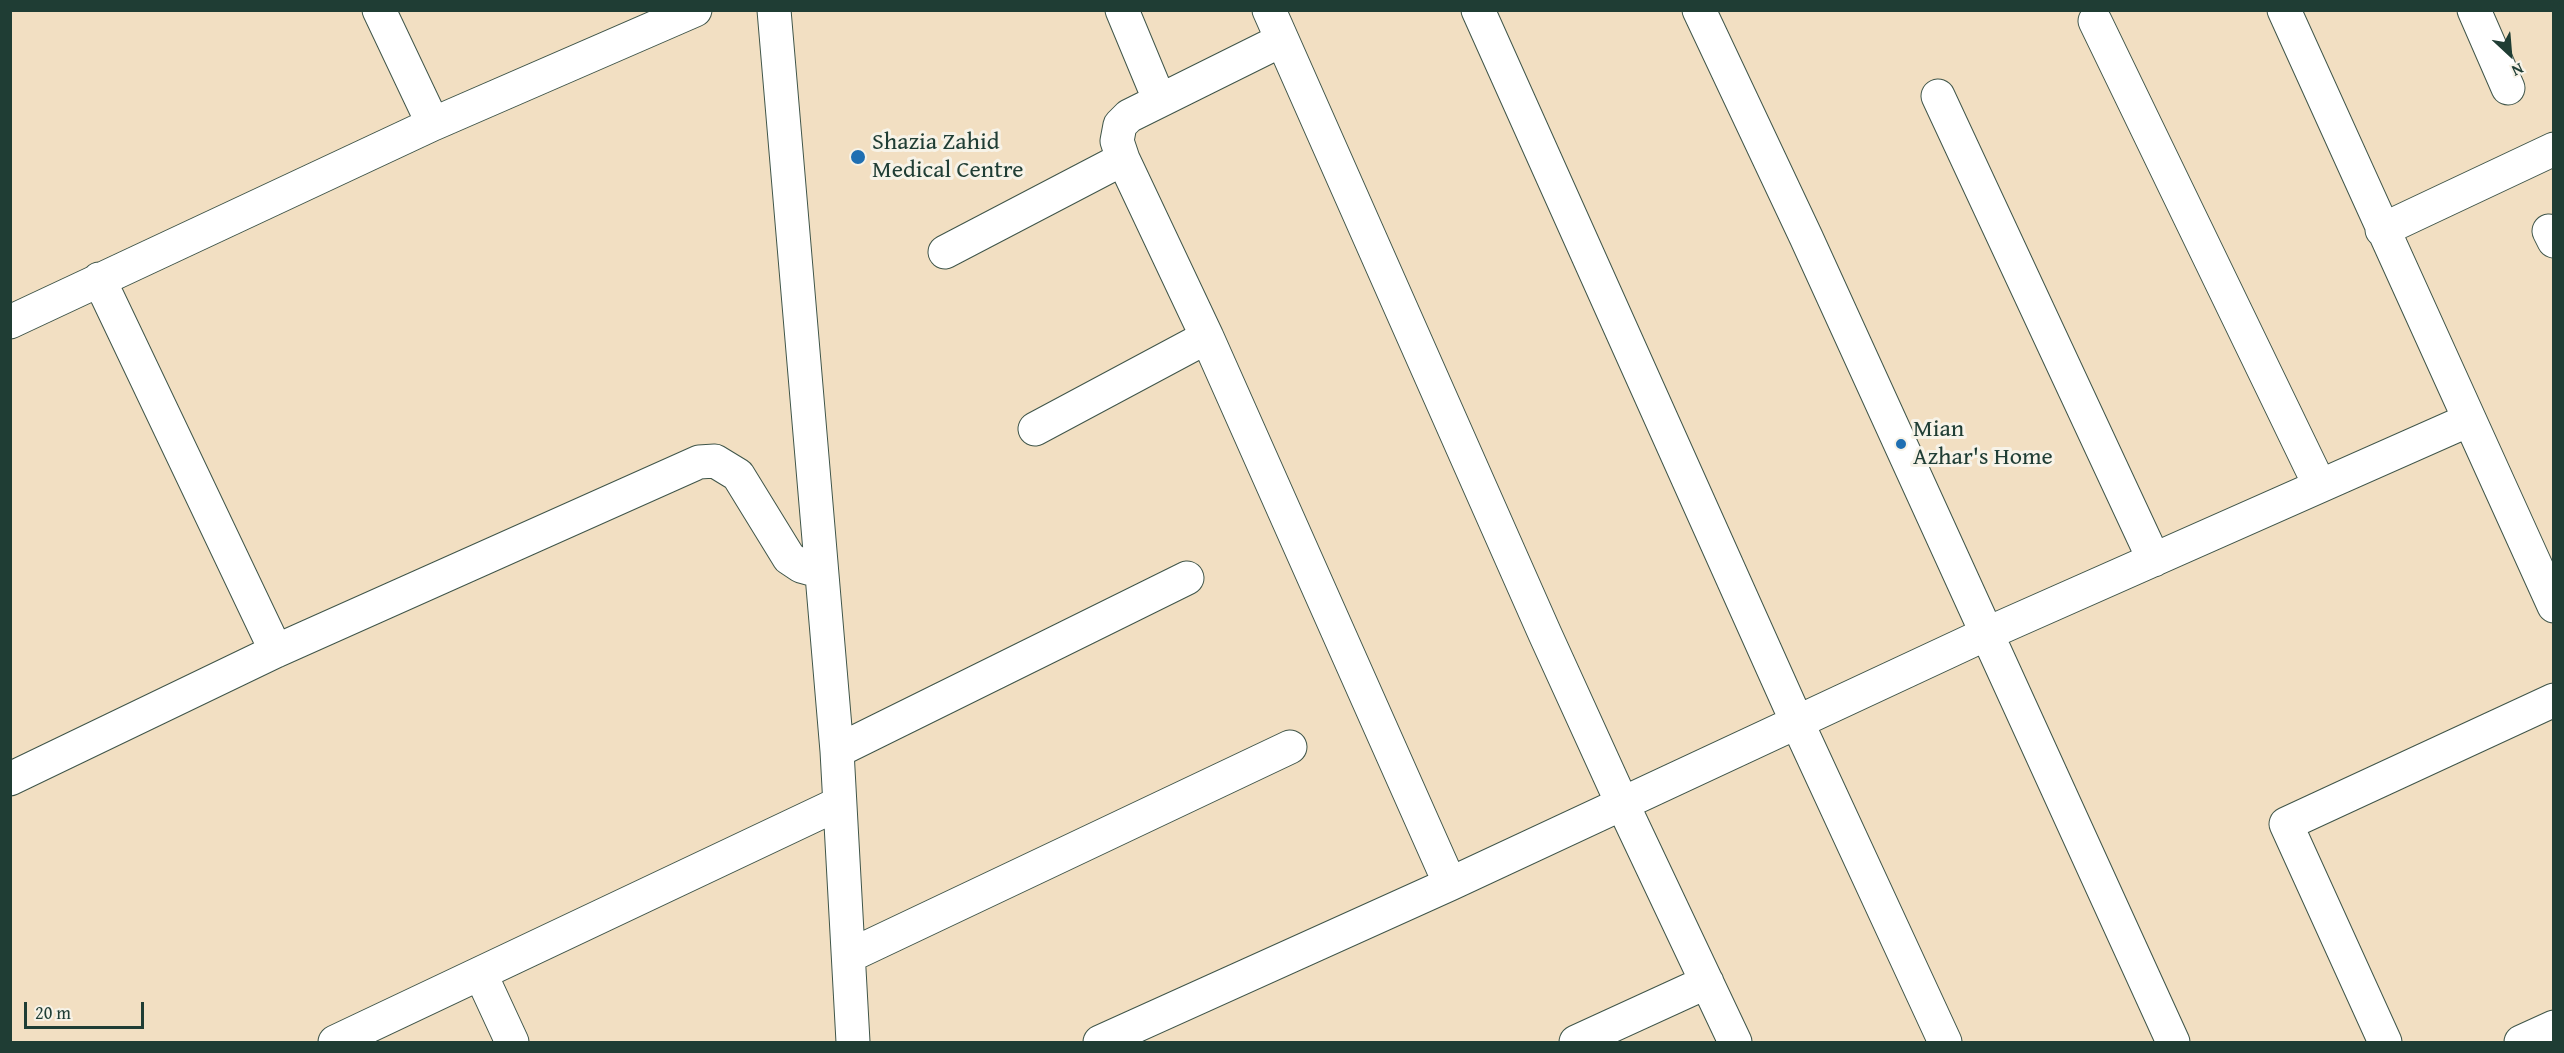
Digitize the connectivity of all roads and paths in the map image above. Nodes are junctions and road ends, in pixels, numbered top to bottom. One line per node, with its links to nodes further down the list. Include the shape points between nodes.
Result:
1 (379, 10): 15 (street)
2 (695, 10): 15 (street)
3 (774, 10): 27 (street)
4 (1122, 10): 14 (street)
5 (1269, 10): 11 (street)
6 (1478, 10): 33 (street)
7 (1699, 10): 30 (street)
8 (2284, 10): 18 (street)
9 (2474, 10): 12 (street)
10 (2095, 21): 25 (street)
11 (1280, 41): 14 (street); 37 (street)
12 (2508, 88)
13 (1938, 96): 26 (street)
14 (1160, 99): 17 (street, via 1120,125 1117,141)
15 (433, 124): 20 (street)
16 (2553, 149): 18 (street)
17 (1123, 159): 19 (street); 22 (street)
18 (2382, 230): 23 (street)
19 (945, 252)
20 (99, 279): 21 (street); 31 (street)
21 (10, 322)
22 (1207, 337): 24 (street); 39 (street)
23 (2469, 420): 25 (street); 29 (street)
24 (1035, 429)
25 (2320, 486): 26 (street)
26 (2154, 560): 30 (street)
27 (820, 567): 31 (street, via 801,566 789,558 738,475 715,461 699,462); 35 (street)
28 (1187, 578): 35 (street)
29 (2553, 606)
30 (1986, 634): 33 (street); 51 (street)
31 (276, 651): 36 (street)
32 (2553, 700): 52 (street, via 2286,824)
33 (1797, 722): 37 (street); 50 (street)
34 (1290, 747): 40 (street)
35 (837, 752): 38 (street)
36 (10, 779)
37 (1622, 803): 39 (street); 42 (street)
38 (838, 804): 40 (street); 41 (street)
39 (1450, 884): 47 (street)
40 (849, 956): 46 (street)
41 (481, 975): 44 (street); 45 (street)
42 (1707, 982): 48 (street); 49 (street)
43 (2553, 1028): 53 (street)
44 (335, 1042)
45 (512, 1042)
46 (854, 1042)
47 (1100, 1042)
48 (1576, 1042)
49 (1736, 1042)
50 (1945, 1042)
51 (2173, 1042)
52 (2385, 1042)
53 (2521, 1042)

